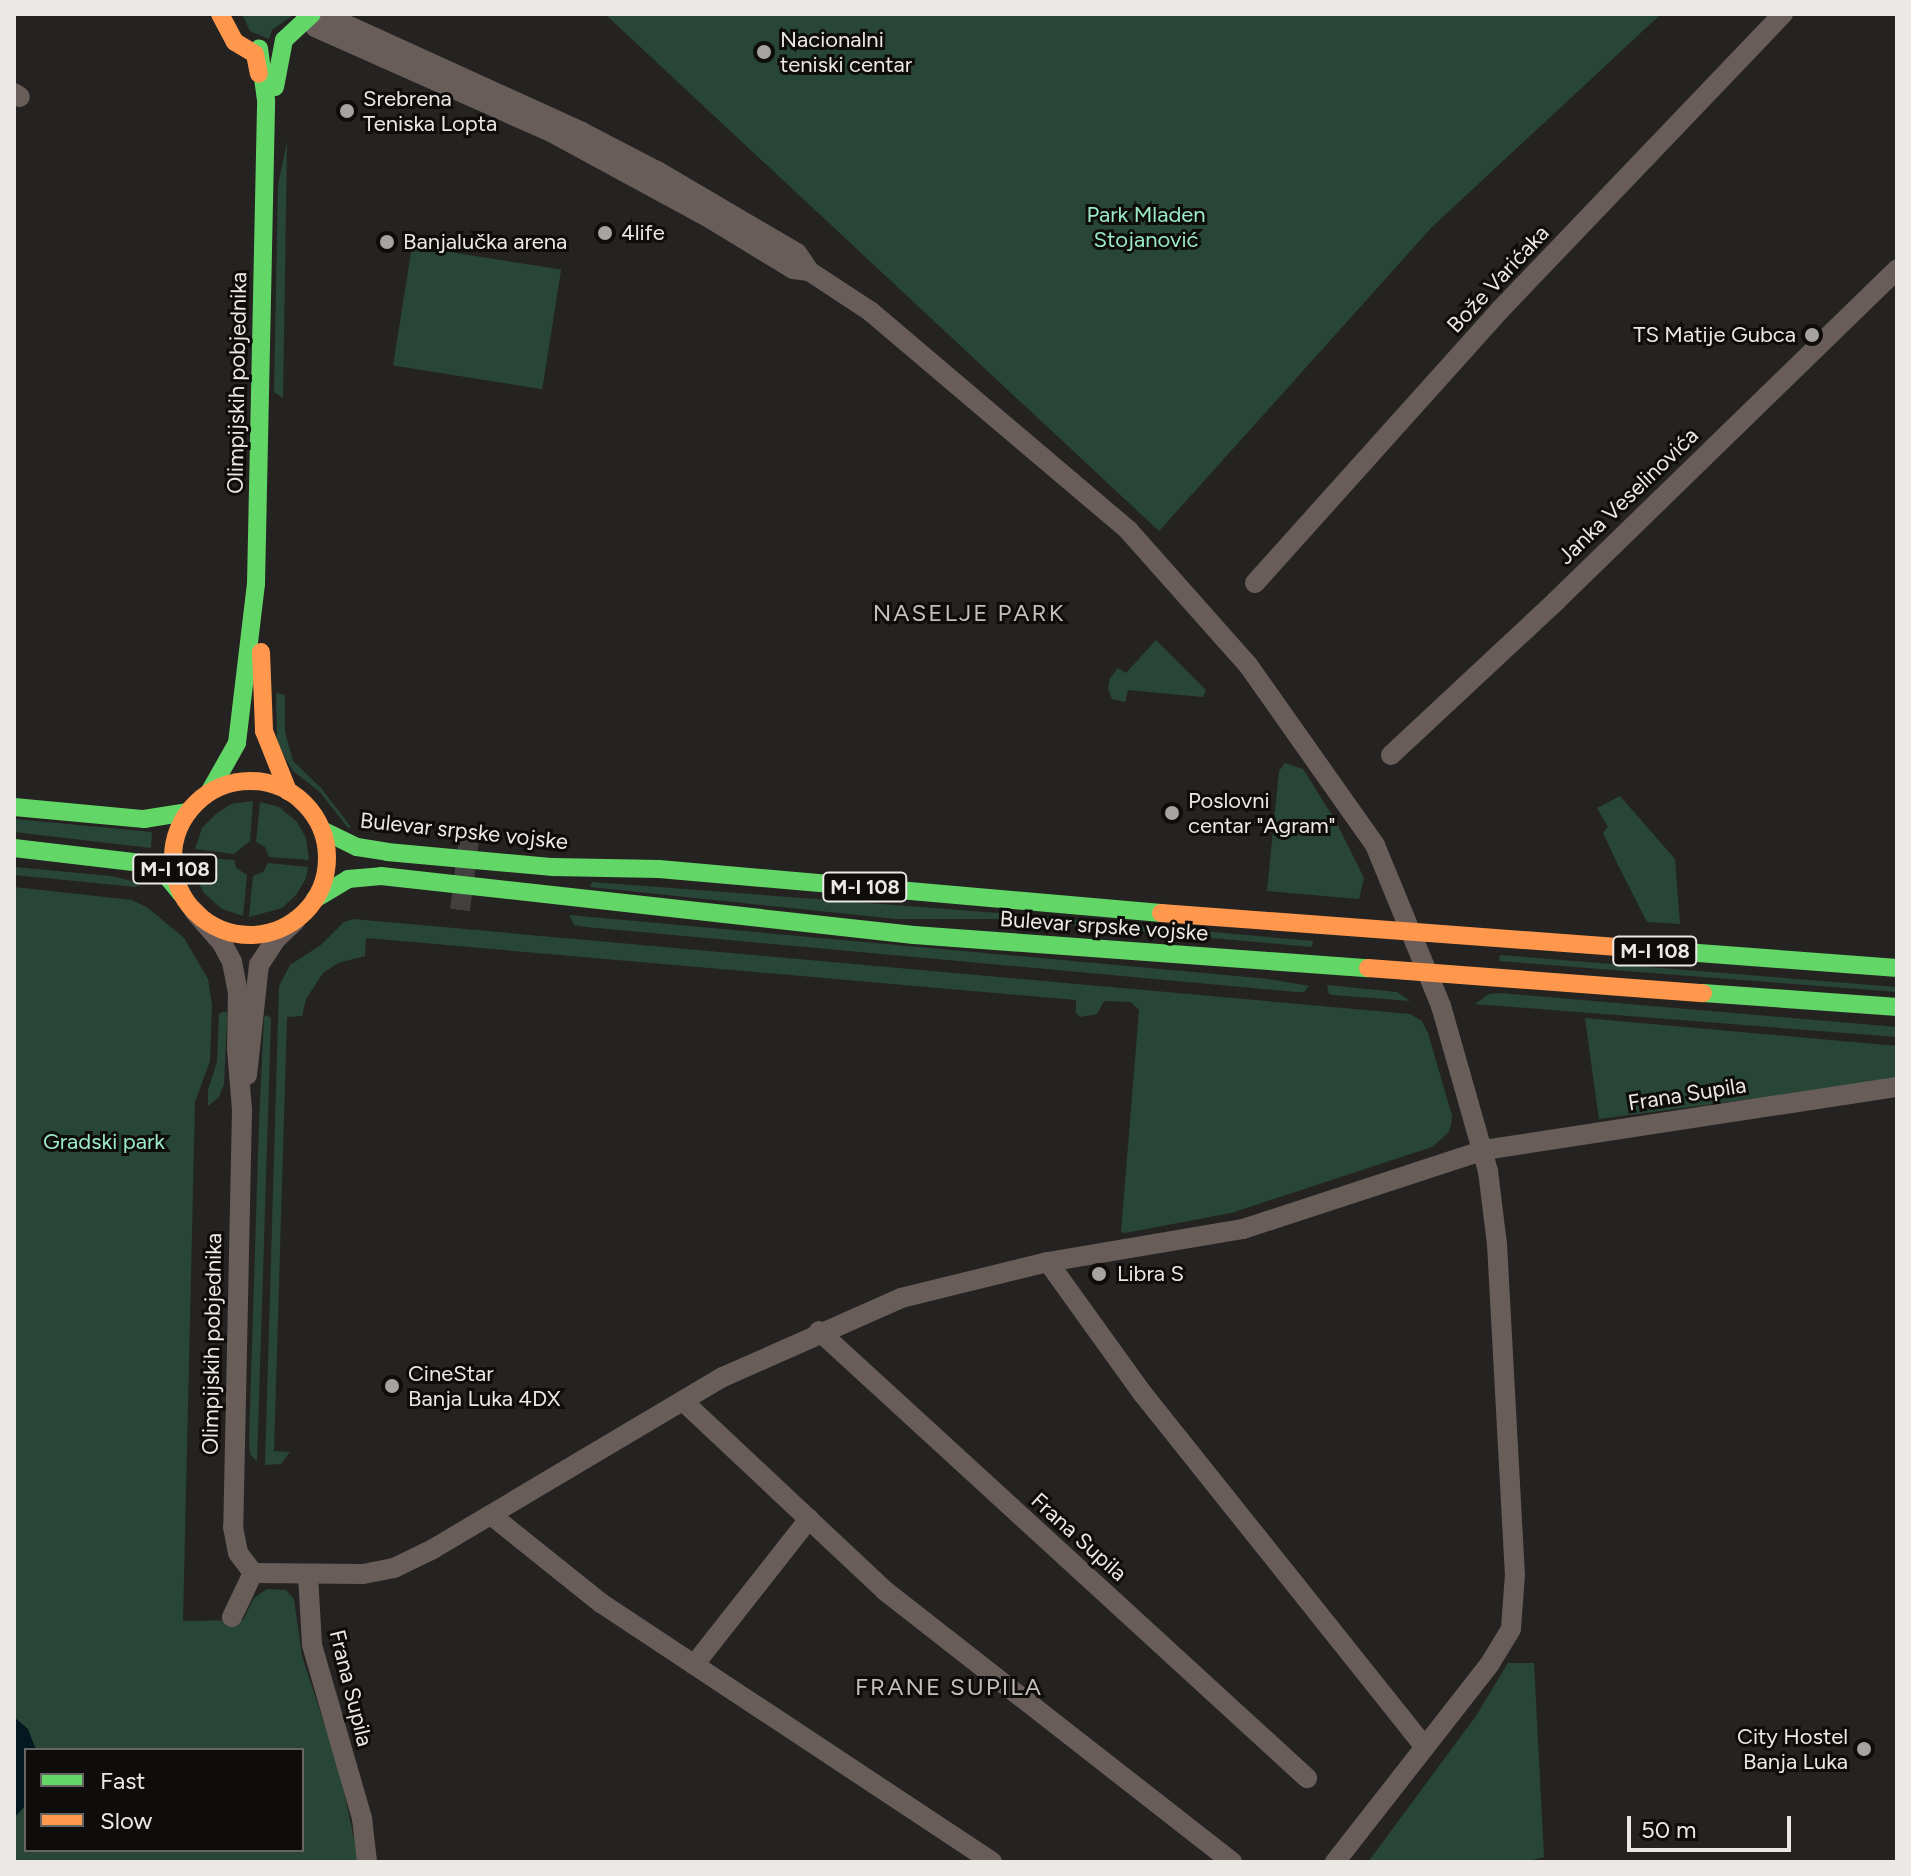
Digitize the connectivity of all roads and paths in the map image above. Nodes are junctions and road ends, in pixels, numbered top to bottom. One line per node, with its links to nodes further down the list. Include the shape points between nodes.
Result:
1 (220, 14): 6 (main road, via 235,42)
2 (229, 14): 6 (main road, via 242,39)
3 (1783, 14): 9 (street, Bože Varićaka, via 1499,311)
4 (318, 17): 5 (main road); 21 (street, via 551,132 793,269 809,271 870,311 1108,512 1214,625 1352,808 1375,845)
5 (286, 47): 6 (main road); 7 (main road, Olimpijskih pobjednika)
6 (257, 51): 7 (main road, Olimpijskih pobjednika)
7 (265, 183): 10 (main road, Olimpijskih pobjednika)
8 (1897, 269): 11 (street, Janka Veselinovića)
9 (1255, 583)
10 (256, 584): 12 (main road, Olimpijskih pobjednika, via 237,743); 13 (main road, Olimpijskih pobjednika, via 264,731)
11 (1391, 755)
12 (210, 791): 13 (main road, M-I 108, via 255,781); 15 (main road, M-I 108)
13 (288, 791): 16 (main road, Bulevar srpske vojske / M-I 108, via 314,814)
14 (14, 807): 15 (main road, via 144,819)
15 (188, 812): 19 (main road, M-I 108, via 173,852 175,876)
16 (322, 830): 18 (main road, Bulevar srpske vojske / M-I 108, via 327,863); 21 (main road, Bulevar srpske vojske / M-I 108, via 357,847 466,860 659,869)
17 (14, 848): 19 (main road, Bulevar srpske vojske / M-I 108, via 150,864)
18 (315, 899): 20 (main road, Bulevar srpske vojske / M-I 108); 23 (main road, Bulevar srpske vojske / M-I 108, via 348,879 381,876 783,923)
19 (188, 903): 20 (main road, Bulevar srpske vojske / M-I 108, via 218,928 246,935); 26 (street, Olimpijskih pobjednika, via 222,943 236,976)
20 (295, 921): 26 (street, Olimpijskih pobjednika, via 259,965)
21 (1412, 933): 22 (main road, Bulevar srpske vojske / M-I 108); 23 (street)
22 (1897, 968)
23 (1429, 975): 24 (main road, Bulevar srpske vojske / M-I 108); 27 (street)
24 (1897, 1007)
25 (1897, 1087): 27 (street, Frana Supila)
26 (242, 1110): 33 (street, Olimpijskih pobjednika, via 233,1527 238,1553)
27 (1484, 1150): 28 (street, Frana Supila, via 1243,1229); 37 (street, via 1497,1244 1515,1574 1511,1629)
28 (1048, 1262): 29 (street, Frana Supila, via 935,1287); 37 (street, via 1143,1394)
29 (819, 1331): 30 (street, Frana Supila); 38 (street, Frana Supila)
30 (684, 1402): 31 (street, Frana Supila); 32 (street)
31 (491, 1515): 34 (street, Frana Supila, via 394,1568); 36 (street, via 601,1603)
32 (809, 1519): 36 (street); 41 (street, via 884,1590)
33 (253, 1573): 34 (street); 35 (street)
34 (308, 1575): 39 (street, Frana Supila, via 312,1645 362,1818)
35 (232, 1617)
36 (694, 1665): 40 (street)
37 (1425, 1747): 42 (street)
38 (1307, 1778)
39 (367, 1862)
40 (992, 1862)
41 (1232, 1862)
42 (1335, 1862)

